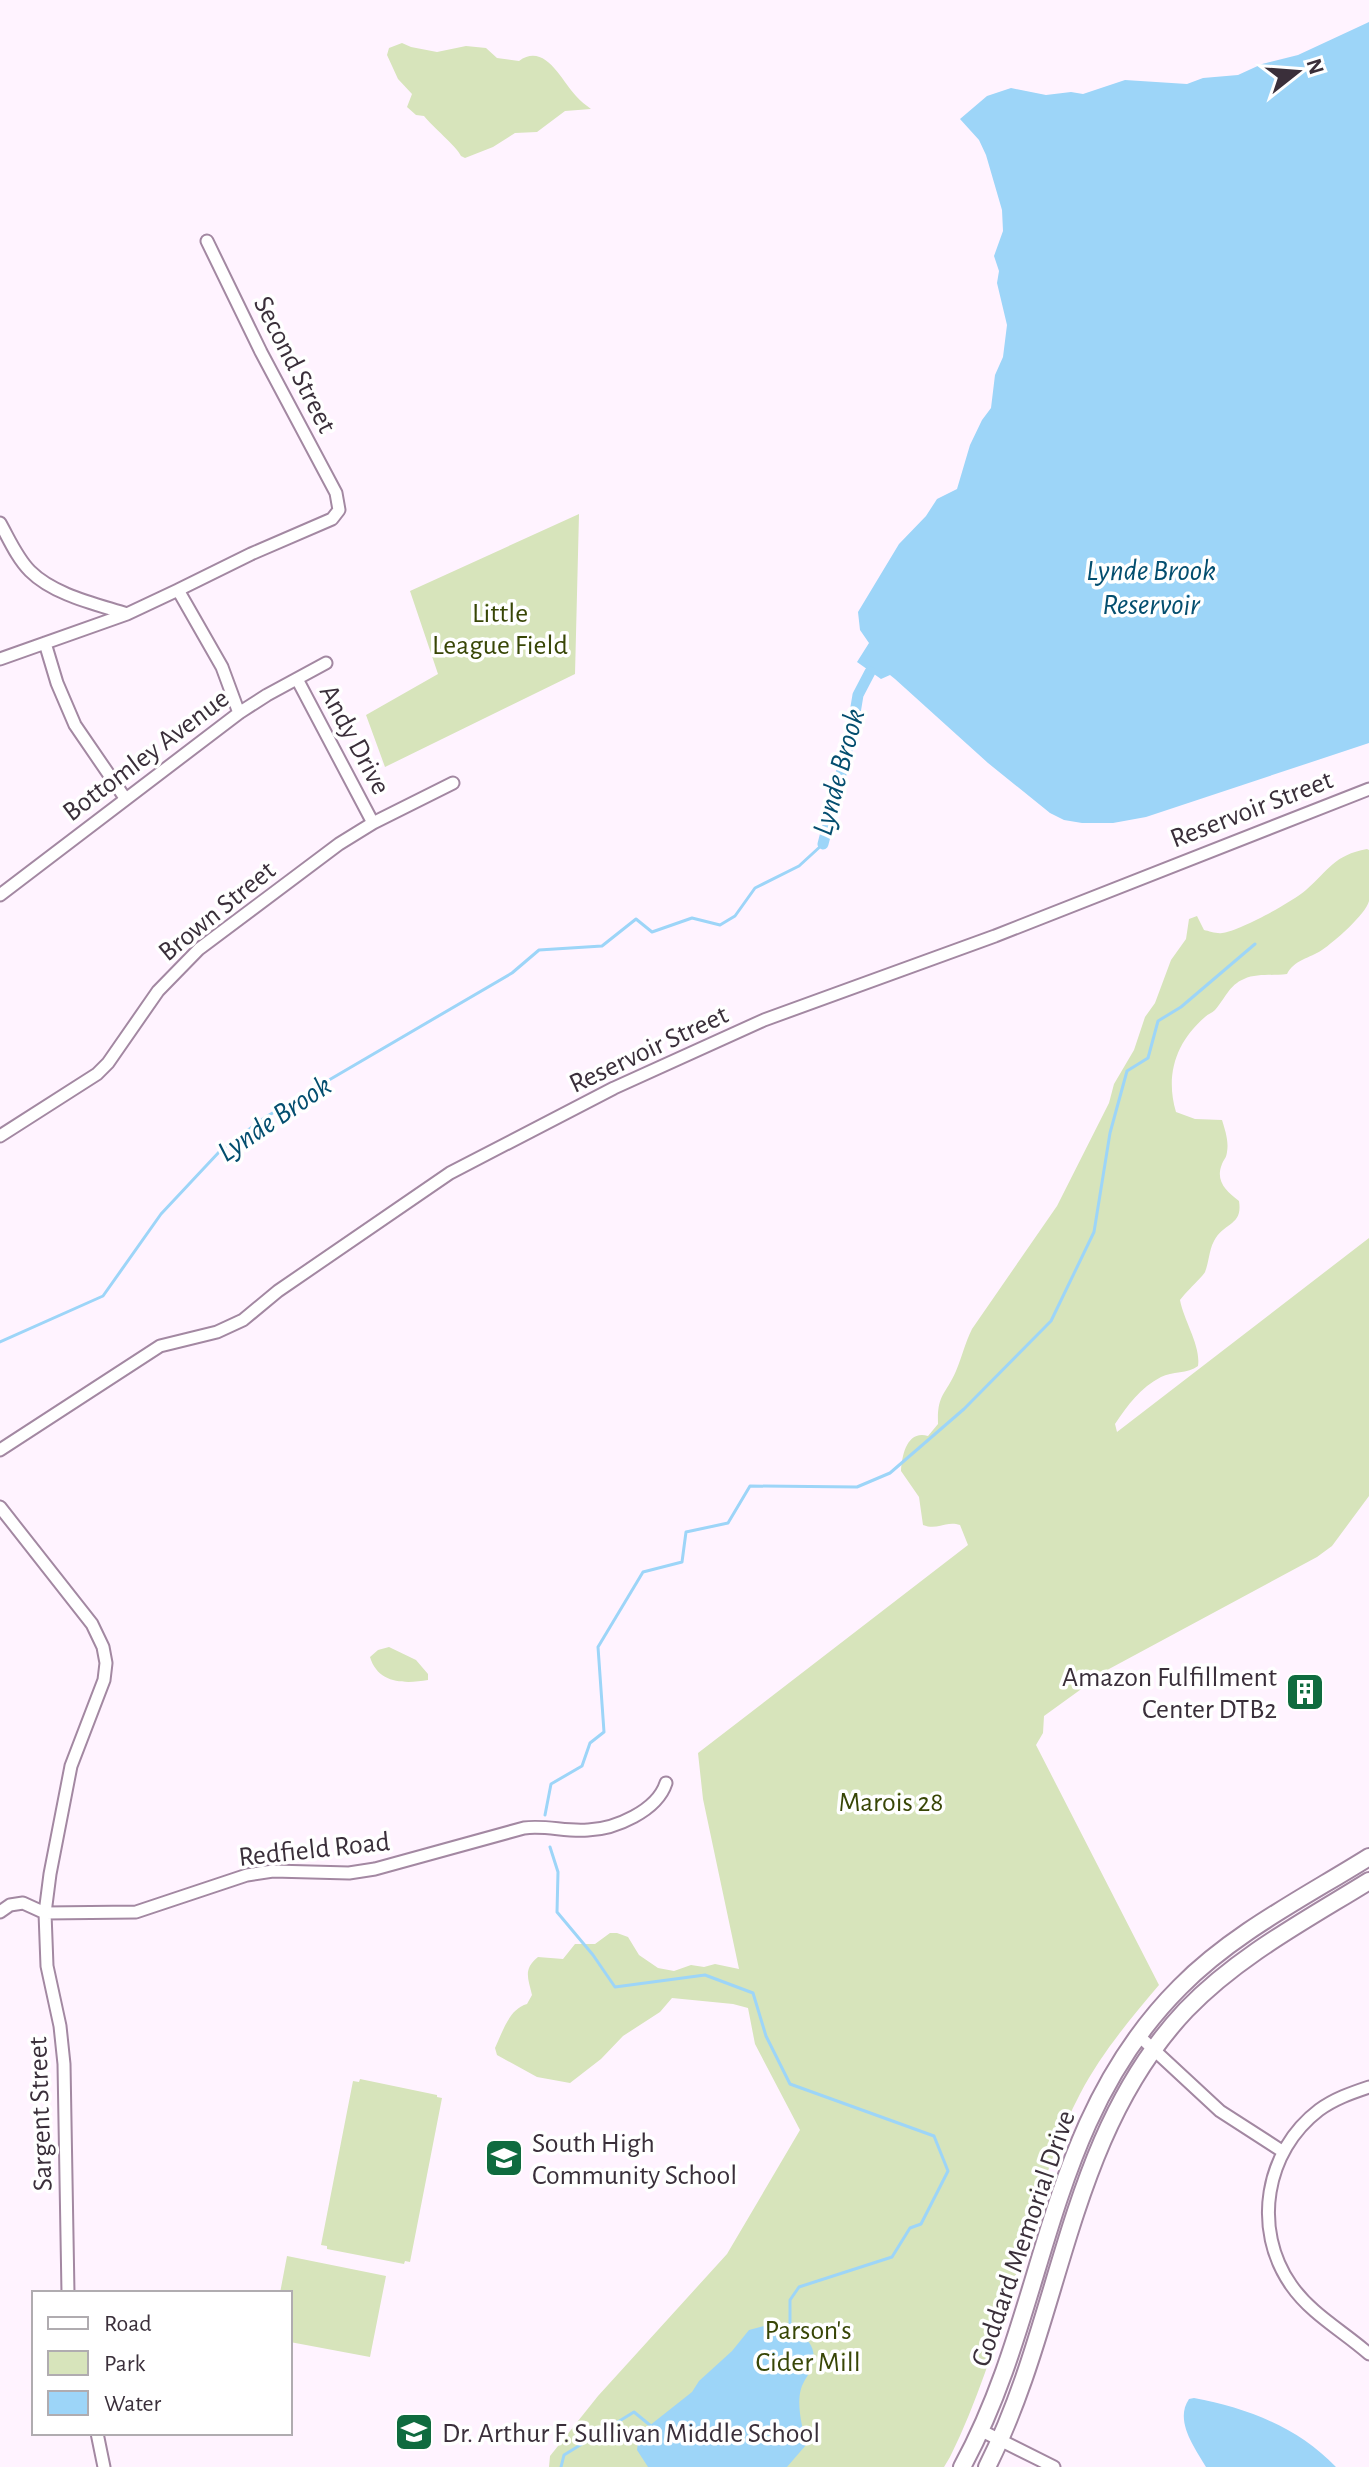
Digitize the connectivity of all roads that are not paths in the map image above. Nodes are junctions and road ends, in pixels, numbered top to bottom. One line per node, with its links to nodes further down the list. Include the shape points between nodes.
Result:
1 (207, 241): 3 (street, Second Street, via 336,493 339,510 332,519)
2 (0, 523): 4 (street, via 22,561 43,582)
3 (178, 590): 4 (street); 9 (street, via 222,667)
4 (127, 614): 5 (street)
5 (45, 643): 6 (street); 12 (street, via 75,725)
6 (0, 659)
7 (326, 663): 8 (street, Bottomley Avenue)
8 (297, 679): 9 (street, Bottomley Avenue); 13 (street, Andy Drive)
9 (239, 713): 12 (street, Bottomley Avenue)
10 (453, 783): 13 (street, Brown Street)
11 (1369, 789): 16 (street, Reservoir Street, via 995,936 774,1016 614,1088 450,1173 243,1320 160,1346)
12 (125, 798): 14 (street, Bottomley Avenue)
13 (373, 823): 15 (street, Brown Street, via 318,858 189,958 97,1074)
14 (0, 895)
15 (0, 1136)
16 (0, 1450)
17 (0, 1507): 22 (street, Sargent Street, via 92,1624 106,1663 71,1766)
18 (666, 1783): 22 (street, Redfield Road, via 646,1808 605,1828 524,1828 357,1872 259,1873 136,1912)
19 (1369, 1857): 23 (main road, Goddard Memorial Drive, via 1203,1966)
20 (1369, 1881): 24 (main road, Goddard Memorial Drive, via 1223,1977)
21 (0, 1912): 22 (street, Redfield Road, via 24,1903)
22 (45, 1913): 27 (street, Sargent Street, via 47,1966 63,2049)
23 (1138, 2035): 24 (street); 29 (main road, Goddard Memorial Drive, via 1078,2142)
24 (1154, 2049): 26 (street, via 1220,2111); 31 (main road, Goddard Memorial Drive, via 1115,2109 1089,2167)
25 (1369, 2087): 26 (street, via 1319,2109)
26 (1282, 2151): 28 (street, via 1269,2213 1280,2267 1314,2312)
27 (68, 2291)
28 (1369, 2354)
29 (980, 2430): 31 (street); 33 (main road, Goddard Memorial Drive)
30 (97, 2435): 32 (street)
31 (1000, 2440): 34 (main road, Goddard Memorial Drive); 35 (street)
32 (104, 2467)
33 (962, 2467)
34 (987, 2467)
35 (1054, 2467)

